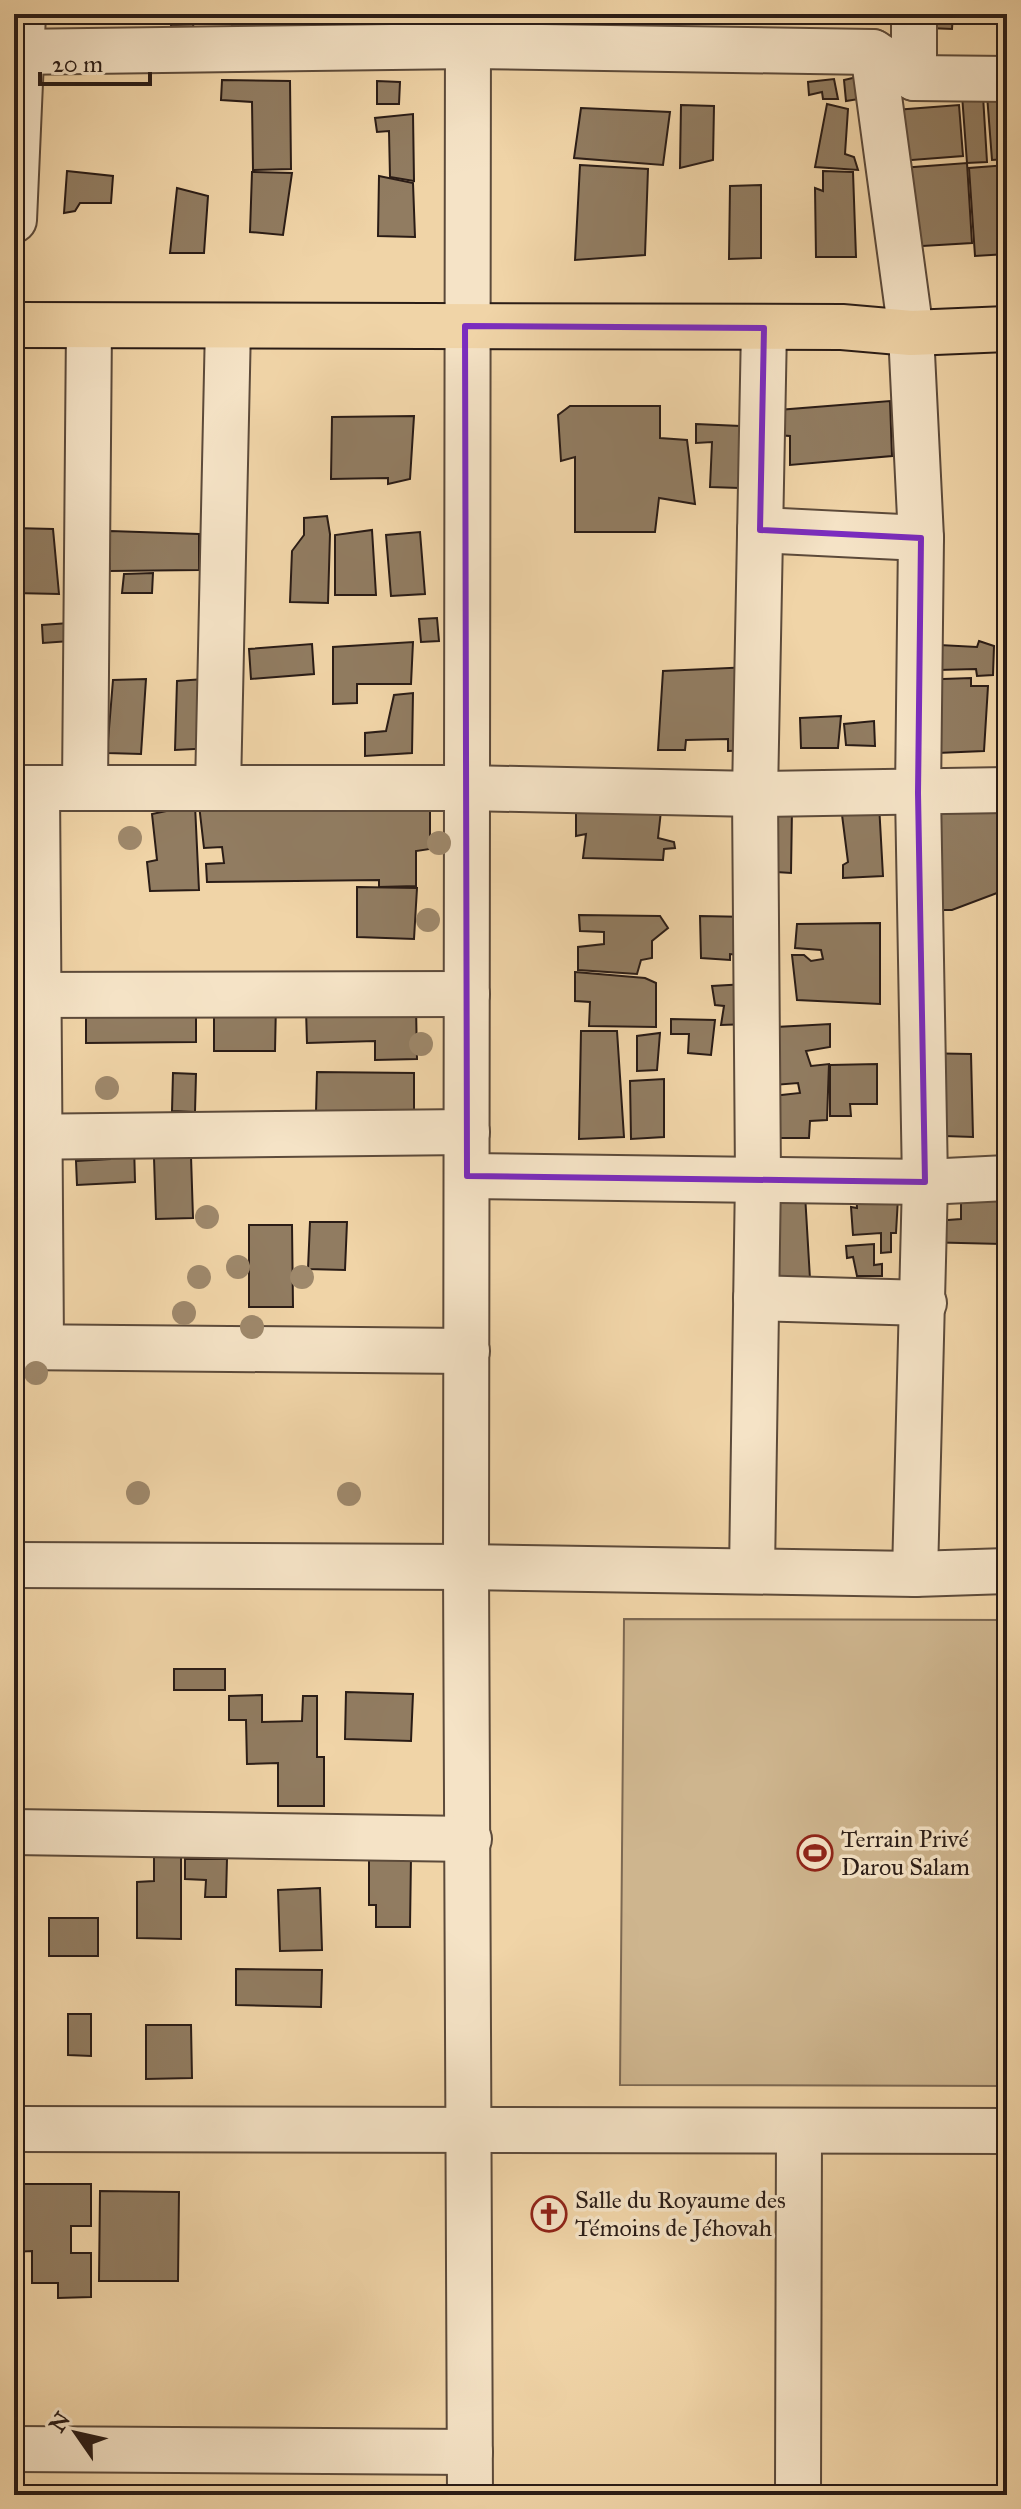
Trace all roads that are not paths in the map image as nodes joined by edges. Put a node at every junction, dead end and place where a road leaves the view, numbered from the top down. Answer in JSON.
{"nodes":[{"id":1,"x":914,"y":14,"type":"edge"},
{"id":2,"x":469,"y":30,"type":"edge"},
{"id":3,"x":20,"y":40,"type":"edge"},
{"id":4,"x":873,"y":52,"type":"junction"},
{"id":5,"x":914,"y":78,"type":"junction"},
{"id":6,"x":1007,"y":79,"type":"edge"},
{"id":7,"x":14,"y":220,"type":"edge"},
{"id":8,"x":14,"y":325,"type":"edge"},
{"id":9,"x":89,"y":326,"type":"junction"},
{"id":10,"x":228,"y":326,"type":"junction"},
{"id":11,"x":465,"y":326,"type":"junction"},
{"id":12,"x":764,"y":328,"type":"junction"},
{"id":13,"x":1007,"y":329,"type":"edge"},
{"id":14,"x":911,"y":333,"type":"junction"},
{"id":15,"x":760,"y":530,"type":"junction"},
{"id":16,"x":921,"y":538,"type":"junction"},
{"id":17,"x":25,"y":788,"type":"edge"},
{"id":18,"x":85,"y":788,"type":"junction"},
{"id":19,"x":218,"y":788,"type":"junction"},
{"id":20,"x":466,"y":788,"type":"junction"},
{"id":21,"x":1007,"y":790,"type":"edge"},
{"id":22,"x":918,"y":793,"type":"junction"},
{"id":23,"x":755,"y":794,"type":"junction"},
{"id":24,"x":467,"y":994,"type":"junction"},
{"id":25,"x":26,"y":995,"type":"edge"},
{"id":26,"x":467,"y":1132,"type":"junction"},
{"id":27,"x":27,"y":1137,"type":"edge"},
{"id":28,"x":467,"y":1176,"type":"junction"},
{"id":29,"x":758,"y":1178,"type":"junction"},
{"id":30,"x":1007,"y":1178,"type":"edge"},
{"id":31,"x":925,"y":1182,"type":"junction"},
{"id":32,"x":756,"y":1298,"type":"junction"},
{"id":33,"x":924,"y":1303,"type":"junction"},
{"id":34,"x":27,"y":1347,"type":"edge"},
{"id":35,"x":467,"y":1351,"type":"junction"},
{"id":36,"x":14,"y":1565,"type":"edge"},
{"id":37,"x":466,"y":1567,"type":"junction"},
{"id":38,"x":752,"y":1571,"type":"junction"},
{"id":39,"x":1007,"y":1571,"type":"edge"},
{"id":40,"x":915,"y":1574,"type":"junction"},
{"id":41,"x":14,"y":1832,"type":"edge"},
{"id":42,"x":469,"y":1839,"type":"junction"},
{"id":43,"x":14,"y":2129,"type":"edge"},
{"id":44,"x":469,"y":2130,"type":"junction"},
{"id":45,"x":799,"y":2131,"type":"junction"},
{"id":46,"x":1007,"y":2131,"type":"edge"},
{"id":47,"x":14,"y":2449,"type":"edge"},
{"id":48,"x":470,"y":2452,"type":"junction"},
{"id":49,"x":470,"y":2495,"type":"edge"},
{"id":50,"x":798,"y":2495,"type":"edge"}],
"edges":[{"from":1,"to":5,"type":"street"},
{"from":2,"to":3,"type":"street"},
{"from":2,"to":4,"type":"street"},
{"from":2,"to":11,"type":"street"},
{"from":3,"to":7,"type":"street"},
{"from":4,"to":5,"type":"street"},
{"from":4,"to":14,"type":"street"},
{"from":5,"to":6,"type":"street"},
{"from":8,"to":9,"type":"main road"},
{"from":9,"to":10,"type":"main road"},
{"from":9,"to":18,"type":"street"},
{"from":10,"to":11,"type":"main road"},
{"from":10,"to":19,"type":"street"},
{"from":11,"to":12,"type":"main road"},
{"from":11,"to":20,"type":"street"},
{"from":12,"to":14,"type":"main road"},
{"from":12,"to":15,"type":"street"},
{"from":13,"to":14,"type":"main road"},
{"from":14,"to":16,"type":"street"},
{"from":15,"to":16,"type":"street"},
{"from":15,"to":23,"type":"street"},
{"from":16,"to":22,"type":"street"},
{"from":17,"to":18,"type":"street"},
{"from":17,"to":25,"type":"street"},
{"from":18,"to":19,"type":"street"},
{"from":19,"to":20,"type":"street"},
{"from":20,"to":23,"type":"street"},
{"from":20,"to":24,"type":"street"},
{"from":21,"to":22,"type":"street"},
{"from":22,"to":23,"type":"street"},
{"from":22,"to":31,"type":"street"},
{"from":23,"to":29,"type":"street"},
{"from":24,"to":25,"type":"street"},
{"from":24,"to":26,"type":"street"},
{"from":25,"to":27,"type":"street"},
{"from":26,"to":27,"type":"street"},
{"from":26,"to":28,"type":"street"},
{"from":27,"to":34,"type":"street"},
{"from":28,"to":29,"type":"street"},
{"from":28,"to":35,"type":"street"},
{"from":29,"to":31,"type":"street"},
{"from":29,"to":32,"type":"street"},
{"from":30,"to":31,"type":"street"},
{"from":31,"to":33,"type":"street"},
{"from":32,"to":33,"type":"street"},
{"from":32,"to":38,"type":"street"},
{"from":33,"to":40,"type":"street"},
{"from":34,"to":35,"type":"street"},
{"from":35,"to":37,"type":"street"},
{"from":36,"to":37,"type":"street"},
{"from":37,"to":38,"type":"street"},
{"from":37,"to":42,"type":"street"},
{"from":38,"to":40,"type":"street"},
{"from":39,"to":40,"type":"street"},
{"from":41,"to":42,"type":"street"},
{"from":42,"to":44,"type":"street"},
{"from":43,"to":44,"type":"street"},
{"from":44,"to":45,"type":"street"},
{"from":44,"to":48,"type":"street"},
{"from":45,"to":46,"type":"street"},
{"from":45,"to":50,"type":"street"},
{"from":47,"to":48,"type":"street"},
{"from":48,"to":49,"type":"street"}]}
